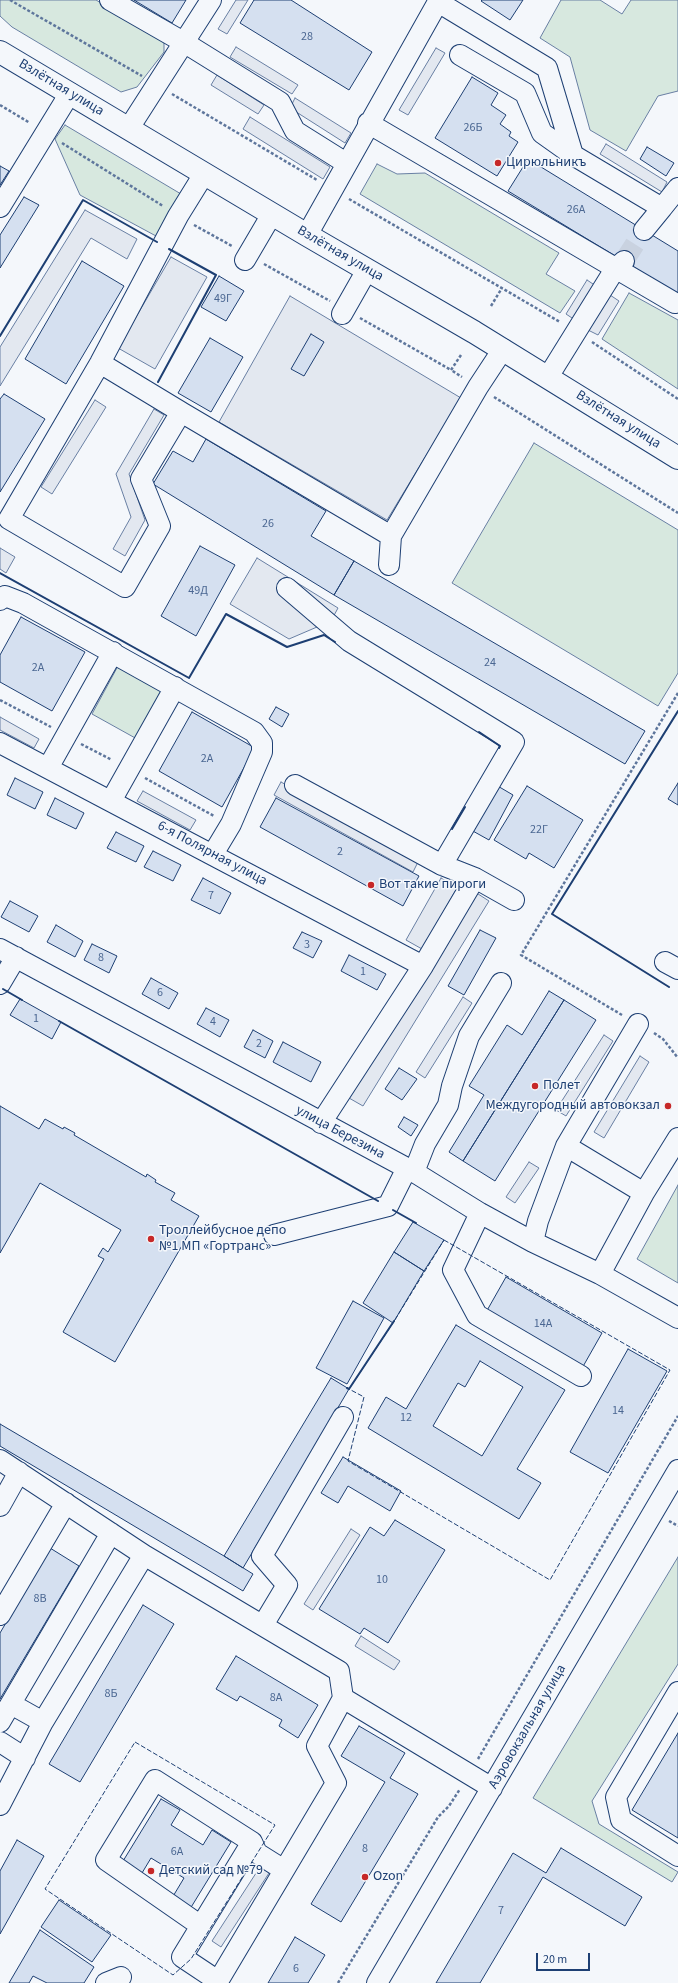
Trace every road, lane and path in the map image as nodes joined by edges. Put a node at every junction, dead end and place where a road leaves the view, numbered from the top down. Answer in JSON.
{"nodes":[{"id":1,"x":110,"y":0,"type":"edge"},
{"id":2,"x":211,"y":0,"type":"edge"},
{"id":3,"x":438,"y":1,"type":"edge"},
{"id":4,"x":185,"y":43,"type":"junction"},
{"id":5,"x":0,"y":52,"type":"edge"},
{"id":6,"x":460,"y":55,"type":"dead end"},
{"id":7,"x":70,"y":93,"type":"junction"},
{"id":8,"x":0,"y":105,"type":"edge"},
{"id":9,"x":368,"y":123,"type":"junction"},
{"id":10,"x":129,"y":128,"type":"junction"},
{"id":11,"x":46,"y":133,"type":"junction"},
{"id":12,"x":573,"y":154,"type":"junction"},
{"id":13,"x":346,"y":163,"type":"junction"},
{"id":14,"x":204,"y":174,"type":"junction"},
{"id":15,"x":678,"y":188,"type":"edge"},
{"id":16,"x":1,"y":202,"type":"edge"},
{"id":17,"x":662,"y":208,"type":"junction"},
{"id":18,"x":272,"y":214,"type":"junction"},
{"id":19,"x":178,"y":216,"type":"junction"},
{"id":20,"x":644,"y":230,"type":"tunnel mouth"},
{"id":21,"x":307,"y":235,"type":"junction"},
{"id":22,"x":246,"y":257,"type":"junction"},
{"id":23,"x":620,"y":265,"type":"junction"},
{"id":24,"x":368,"y":270,"type":"junction"},
{"id":25,"x":502,"y":288,"type":"dead end"},
{"id":26,"x":675,"y":303,"type":"dead end"},
{"id":27,"x":491,"y":306,"type":"dead end"},
{"id":28,"x":343,"y":312,"type":"junction"},
{"id":29,"x":503,"y":349,"type":"junction"},
{"id":30,"x":461,"y":355,"type":"dead end"},
{"id":31,"x":100,"y":363,"type":"junction"},
{"id":32,"x":451,"y":370,"type":"junction"},
{"id":33,"x":548,"y":377,"type":"junction"},
{"id":34,"x":478,"y":387,"type":"junction"},
{"id":35,"x":181,"y":412,"type":"junction"},
{"id":36,"x":678,"y":458,"type":"edge"},
{"id":37,"x":678,"y":513,"type":"edge"},
{"id":38,"x":390,"y":536,"type":"junction"},
{"id":39,"x":389,"y":565,"type":"dead end"},
{"id":40,"x":287,"y":588,"type":"dead end"},
{"id":41,"x":0,"y":600,"type":"edge"},
{"id":42,"x":113,"y":652,"type":"junction"},
{"id":43,"x":175,"y":688,"type":"junction"},
{"id":44,"x":678,"y":693,"type":"edge"},
{"id":45,"x":0,"y":743,"type":"edge"},
{"id":46,"x":48,"y":768,"type":"junction"},
{"id":47,"x":295,"y":785,"type":"dead end"},
{"id":48,"x":111,"y":801,"type":"junction"},
{"id":49,"x":213,"y":854,"type":"junction"},
{"id":50,"x":442,"y":865,"type":"junction"},
{"id":51,"x":475,"y":878,"type":"junction"},
{"id":52,"x":514,"y":900,"type":"dead end"},
{"id":53,"x":8,"y":953,"type":"edge"},
{"id":54,"x":423,"y":966,"type":"junction"},
{"id":55,"x":502,"y":983,"type":"dead end"},
{"id":56,"x":0,"y":984,"type":"edge"},
{"id":57,"x":638,"y":1024,"type":"junction"},
{"id":58,"x":678,"y":1058,"type":"edge"},
{"id":59,"x":321,"y":1123,"type":"junction"},
{"id":60,"x":566,"y":1146,"type":"junction"},
{"id":61,"x":675,"y":1149,"type":"edge"},
{"id":62,"x":410,"y":1170,"type":"junction"},
{"id":63,"x":644,"y":1193,"type":"junction"},
{"id":64,"x":480,"y":1213,"type":"junction"},
{"id":65,"x":274,"y":1235,"type":"dead end"},
{"id":66,"x":533,"y":1242,"type":"junction"},
{"id":67,"x":600,"y":1274,"type":"junction"},
{"id":68,"x":678,"y":1318,"type":"edge"},
{"id":69,"x":581,"y":1376,"type":"dead end"},
{"id":70,"x":678,"y":1416,"type":"edge"},
{"id":71,"x":343,"y":1417,"type":"dead end"},
{"id":72,"x":0,"y":1460,"type":"edge"},
{"id":73,"x":678,"y":1470,"type":"edge"},
{"id":74,"x":20,"y":1472,"type":"junction"},
{"id":75,"x":66,"y":1503,"type":"junction"},
{"id":76,"x":0,"y":1506,"type":"edge"},
{"id":77,"x":111,"y":1533,"type":"junction"},
{"id":78,"x":144,"y":1555,"type":"junction"},
{"id":79,"x":0,"y":1615,"type":"edge"},
{"id":80,"x":263,"y":1625,"type":"junction"},
{"id":81,"x":678,"y":1692,"type":"edge"},
{"id":82,"x":343,"y":1698,"type":"junction"},
{"id":83,"x":11,"y":1704,"type":"junction"},
{"id":84,"x":0,"y":1722,"type":"edge"},
{"id":85,"x":43,"y":1722,"type":"junction"},
{"id":86,"x":0,"y":1742,"type":"edge"},
{"id":87,"x":25,"y":1758,"type":"junction"},
{"id":88,"x":470,"y":1774,"type":"junction"},
{"id":89,"x":492,"y":1788,"type":"junction"},
{"id":90,"x":0,"y":1805,"type":"edge"},
{"id":91,"x":252,"y":1842,"type":"junction"},
{"id":92,"x":678,"y":1856,"type":"edge"},
{"id":93,"x":284,"y":1870,"type":"junction"},
{"id":94,"x":201,"y":1926,"type":"junction"},
{"id":95,"x":218,"y":1982,"type":"edge"},
{"id":96,"x":338,"y":1983,"type":"edge"},
{"id":97,"x":377,"y":1983,"type":"edge"}],
"edges":[{"from":1,"to":4,"type":"street"},
{"from":2,"to":4,"type":"street"},
{"from":3,"to":9,"type":"street"},
{"from":3,"to":12,"type":"street"},
{"from":4,"to":10,"type":"street"},
{"from":4,"to":13,"type":"street"},
{"from":5,"to":7,"type":"main road","name":"Взлётная улица"},
{"from":6,"to":12,"type":"street"},
{"from":7,"to":10,"type":"main road","name":"Взлётная улица"},
{"from":7,"to":11,"type":"street"},
{"from":8,"to":11,"type":"path"},
{"from":9,"to":13,"type":"street"},
{"from":9,"to":23,"type":"street"},
{"from":10,"to":14,"type":"main road","name":"Взлётная улица"},
{"from":11,"to":16,"type":"street"},
{"from":11,"to":19,"type":"path"},
{"from":12,"to":17,"type":"street"},
{"from":13,"to":21,"type":"street"},
{"from":14,"to":18,"type":"main road","name":"Взлётная улица"},
{"from":14,"to":19,"type":"street"},
{"from":15,"to":17,"type":"street"},
{"from":17,"to":20,"type":"street"},
{"from":18,"to":21,"type":"main road","name":"Взлётная улица"},
{"from":18,"to":22,"type":"street"},
{"from":19,"to":22,"type":"path"},
{"from":19,"to":31,"type":"street"},
{"from":21,"to":24,"type":"main road","name":"Взлётная улица"},
{"from":22,"to":28,"type":"path"},
{"from":23,"to":26,"type":"street"},
{"from":23,"to":33,"type":"street"},
{"from":24,"to":28,"type":"street"},
{"from":24,"to":29,"type":"main road","name":"Взлётная улица"},
{"from":25,"to":27,"type":"path"},
{"from":28,"to":32,"type":"path"},
{"from":29,"to":33,"type":"main road","name":"Взлётная улица"},
{"from":29,"to":34,"type":"street"},
{"from":30,"to":32,"type":"path"},
{"from":31,"to":35,"type":"street"},
{"from":31,"to":35,"type":"street"},
{"from":32,"to":34,"type":"path"},
{"from":33,"to":36,"type":"main road","name":"Взлётная улица"},
{"from":34,"to":37,"type":"path"},
{"from":34,"to":38,"type":"street"},
{"from":35,"to":38,"type":"street"},
{"from":38,"to":39,"type":"street"},
{"from":40,"to":50,"type":"street"},
{"from":41,"to":42,"type":"street"},
{"from":42,"to":43,"type":"street"},
{"from":42,"to":46,"type":"street"},
{"from":43,"to":48,"type":"street"},
{"from":43,"to":49,"type":"street"},
{"from":44,"to":57,"type":"path"},
{"from":45,"to":46,"type":"street","name":"6-я Полярная улица"},
{"from":46,"to":48,"type":"street","name":"6-я Полярная улица"},
{"from":47,"to":50,"type":"street"},
{"from":48,"to":49,"type":"street","name":"6-я Полярная улица"},
{"from":49,"to":54,"type":"street","name":"6-я Полярная улица"},
{"from":50,"to":51,"type":"street"},
{"from":51,"to":52,"type":"street"},
{"from":51,"to":54,"type":"street"},
{"from":53,"to":56,"type":"street"},
{"from":53,"to":59,"type":"street","name":"улица Березина"},
{"from":54,"to":59,"type":"street"},
{"from":55,"to":62,"type":"street"},
{"from":57,"to":58,"type":"path"},
{"from":57,"to":60,"type":"street"},
{"from":59,"to":62,"type":"street","name":"улица Березина"},
{"from":60,"to":63,"type":"street"},
{"from":60,"to":66,"type":"street"},
{"from":61,"to":63,"type":"street"},
{"from":62,"to":64,"type":"street","name":"улица Березина"},
{"from":62,"to":65,"type":"street"},
{"from":63,"to":67,"type":"street"},
{"from":64,"to":66,"type":"street","name":"улица Березина"},
{"from":64,"to":69,"type":"street"},
{"from":66,"to":67,"type":"street","name":"улица Березина"},
{"from":67,"to":68,"type":"street","name":"улица Березина"},
{"from":70,"to":88,"type":"path"},
{"from":71,"to":80,"type":"street"},
{"from":72,"to":74,"type":"street"},
{"from":73,"to":89,"type":"street","name":"Аэровокзальная улица"},
{"from":74,"to":75,"type":"street"},
{"from":74,"to":76,"type":"street"},
{"from":75,"to":77,"type":"street"},
{"from":75,"to":79,"type":"street"},
{"from":77,"to":78,"type":"street"},
{"from":77,"to":83,"type":"street"},
{"from":78,"to":80,"type":"street"},
{"from":78,"to":85,"type":"street"},
{"from":80,"to":82,"type":"street"},
{"from":81,"to":92,"type":"street"},
{"from":82,"to":88,"type":"street"},
{"from":82,"to":93,"type":"street"},
{"from":83,"to":84,"type":"street"},
{"from":83,"to":85,"type":"street"},
{"from":85,"to":87,"type":"street"},
{"from":86,"to":87,"type":"street"},
{"from":87,"to":90,"type":"street"},
{"from":88,"to":89,"type":"street"},
{"from":88,"to":96,"type":"path"},
{"from":89,"to":97,"type":"street","name":"Аэровокзальная улица"},
{"from":91,"to":93,"type":"street"},
{"from":91,"to":94,"type":"street"},
{"from":91,"to":94,"type":"street"},
{"from":93,"to":95,"type":"street"},
{"from":94,"to":95,"type":"street"}]}
